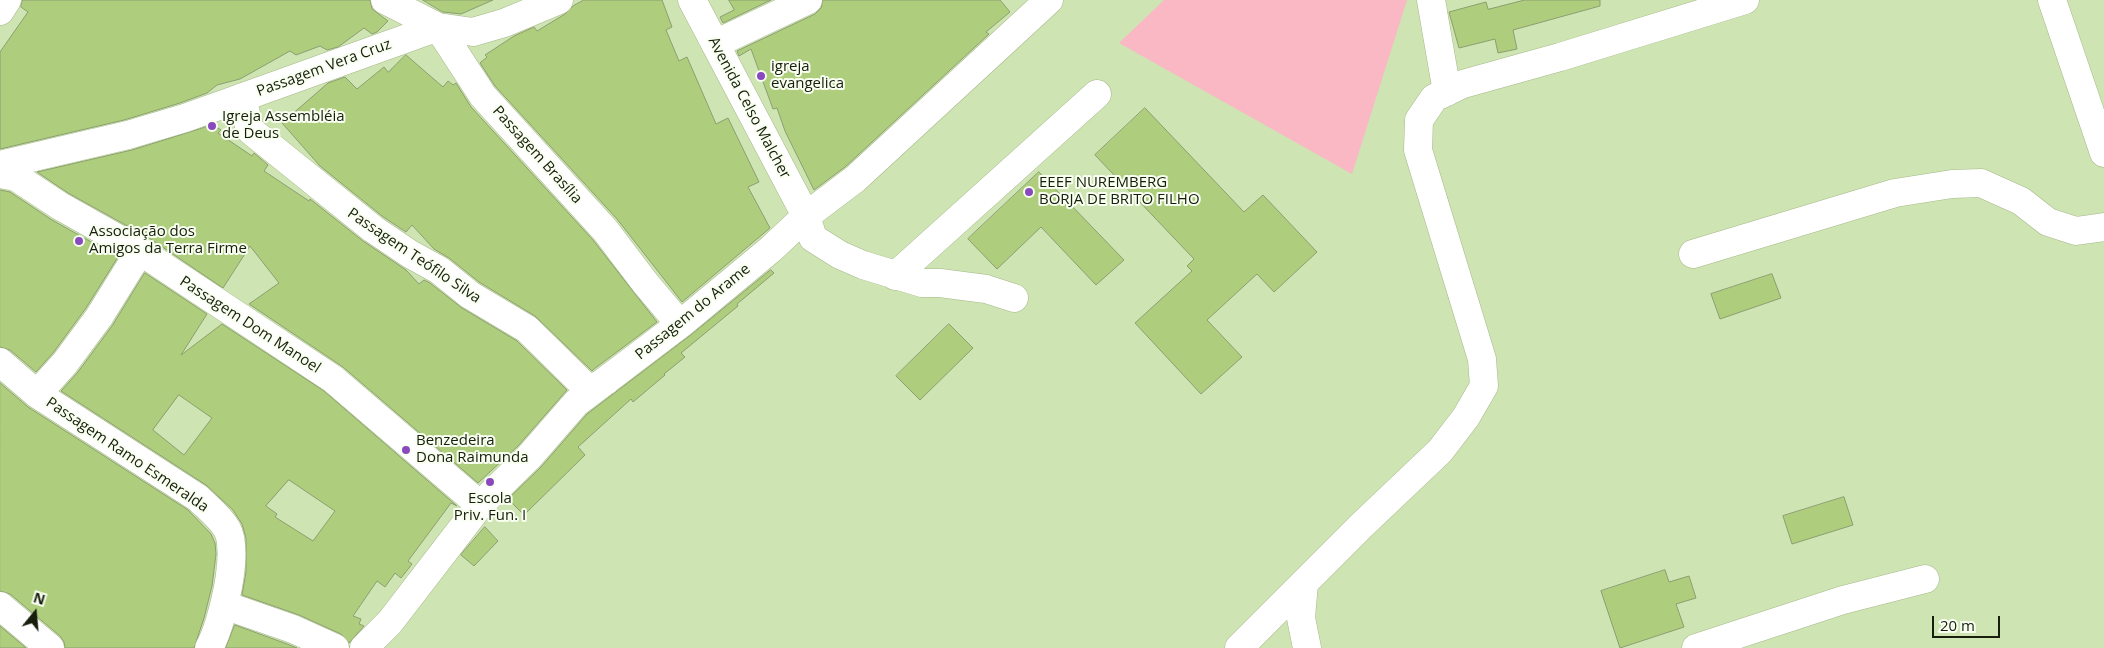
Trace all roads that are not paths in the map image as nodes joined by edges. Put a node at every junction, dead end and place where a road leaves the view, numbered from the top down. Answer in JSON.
{"nodes":[{"id":1,"x":7,"y":0,"type":"edge"},
{"id":2,"x":385,"y":0,"type":"edge"},
{"id":3,"x":559,"y":0,"type":"edge"},
{"id":4,"x":692,"y":0,"type":"edge"},
{"id":5,"x":808,"y":0,"type":"edge"},
{"id":6,"x":1049,"y":0,"type":"edge"},
{"id":7,"x":1431,"y":0,"type":"edge"},
{"id":8,"x":1745,"y":0,"type":"edge"},
{"id":9,"x":2052,"y":0,"type":"edge"},
{"id":10,"x":0,"y":11,"type":"edge"},
{"id":11,"x":438,"y":27,"type":"junction"},
{"id":12,"x":715,"y":44,"type":"junction"},
{"id":13,"x":1447,"y":92,"type":"junction"},
{"id":14,"x":1097,"y":94,"type":"dead end"},
{"id":15,"x":242,"y":97,"type":"junction"},
{"id":16,"x":2104,"y":153,"type":"edge"},
{"id":17,"x":0,"y":166,"type":"edge"},
{"id":18,"x":0,"y":174,"type":"edge"},
{"id":19,"x":806,"y":216,"type":"junction"},
{"id":20,"x":2104,"y":227,"type":"edge"},
{"id":21,"x":140,"y":250,"type":"junction"},
{"id":22,"x":1693,"y":254,"type":"dead end"},
{"id":23,"x":895,"y":276,"type":"junction"},
{"id":24,"x":1014,"y":298,"type":"dead end"},
{"id":25,"x":683,"y":322,"type":"junction"},
{"id":26,"x":0,"y":362,"type":"edge"},
{"id":27,"x":606,"y":382,"type":"junction"},
{"id":28,"x":37,"y":394,"type":"junction"},
{"id":29,"x":480,"y":505,"type":"junction"},
{"id":30,"x":1924,"y":579,"type":"dead end"},
{"id":31,"x":1304,"y":583,"type":"junction"},
{"id":32,"x":224,"y":605,"type":"junction"},
{"id":33,"x":0,"y":606,"type":"edge"},
{"id":34,"x":1712,"y":645,"type":"edge"},
{"id":35,"x":50,"y":648,"type":"edge"},
{"id":36,"x":209,"y":648,"type":"edge"},
{"id":37,"x":335,"y":648,"type":"edge"},
{"id":38,"x":364,"y":648,"type":"edge"},
{"id":39,"x":1239,"y":648,"type":"edge"},
{"id":40,"x":1307,"y":648,"type":"edge"}],
"edges":[{"from":1,"to":10,"type":"street"},
{"from":2,"to":11,"type":"street","name":"Passagem Brasília"},
{"from":3,"to":11,"type":"street","name":"Passagem Vera Cruz"},
{"from":4,"to":12,"type":"street","name":"Avenida Celso Malcher"},
{"from":5,"to":12,"type":"street"},
{"from":6,"to":19,"type":"street","name":"Passagem do Arame"},
{"from":7,"to":13,"type":"street"},
{"from":8,"to":13,"type":"street"},
{"from":9,"to":16,"type":"street"},
{"from":11,"to":15,"type":"street","name":"Passagem Vera Cruz"},
{"from":11,"to":25,"type":"street","name":"Passagem Brasília"},
{"from":12,"to":19,"type":"street","name":"Avenida Celso Malcher"},
{"from":13,"to":31,"type":"street"},
{"from":14,"to":23,"type":"street"},
{"from":15,"to":17,"type":"street","name":"Passagem Vera Cruz"},
{"from":15,"to":27,"type":"street","name":"Passagem Teófilo Silva"},
{"from":18,"to":21,"type":"street","name":"Passagem Dom Manoel"},
{"from":19,"to":23,"type":"street","name":"Avenida Celso Malcher"},
{"from":19,"to":25,"type":"street","name":"Passagem do Arame"},
{"from":20,"to":22,"type":"street"},
{"from":21,"to":28,"type":"street"},
{"from":21,"to":29,"type":"street","name":"Passagem Dom Manoel"},
{"from":23,"to":24,"type":"street","name":"Avenida Celso Malcher"},
{"from":25,"to":27,"type":"street","name":"Passagem do Arame"},
{"from":26,"to":28,"type":"street","name":"Passagem Ramo Esmeralda"},
{"from":27,"to":29,"type":"street","name":"Passagem do Arame"},
{"from":28,"to":32,"type":"street","name":"Passagem Ramo Esmeralda"},
{"from":29,"to":38,"type":"street","name":"Passagem do Arame"},
{"from":30,"to":34,"type":"street"},
{"from":31,"to":39,"type":"street"},
{"from":31,"to":40,"type":"street"},
{"from":32,"to":36,"type":"street","name":"Passagem Ramo Esmeralda"},
{"from":32,"to":37,"type":"street"},
{"from":33,"to":35,"type":"street"}]}
